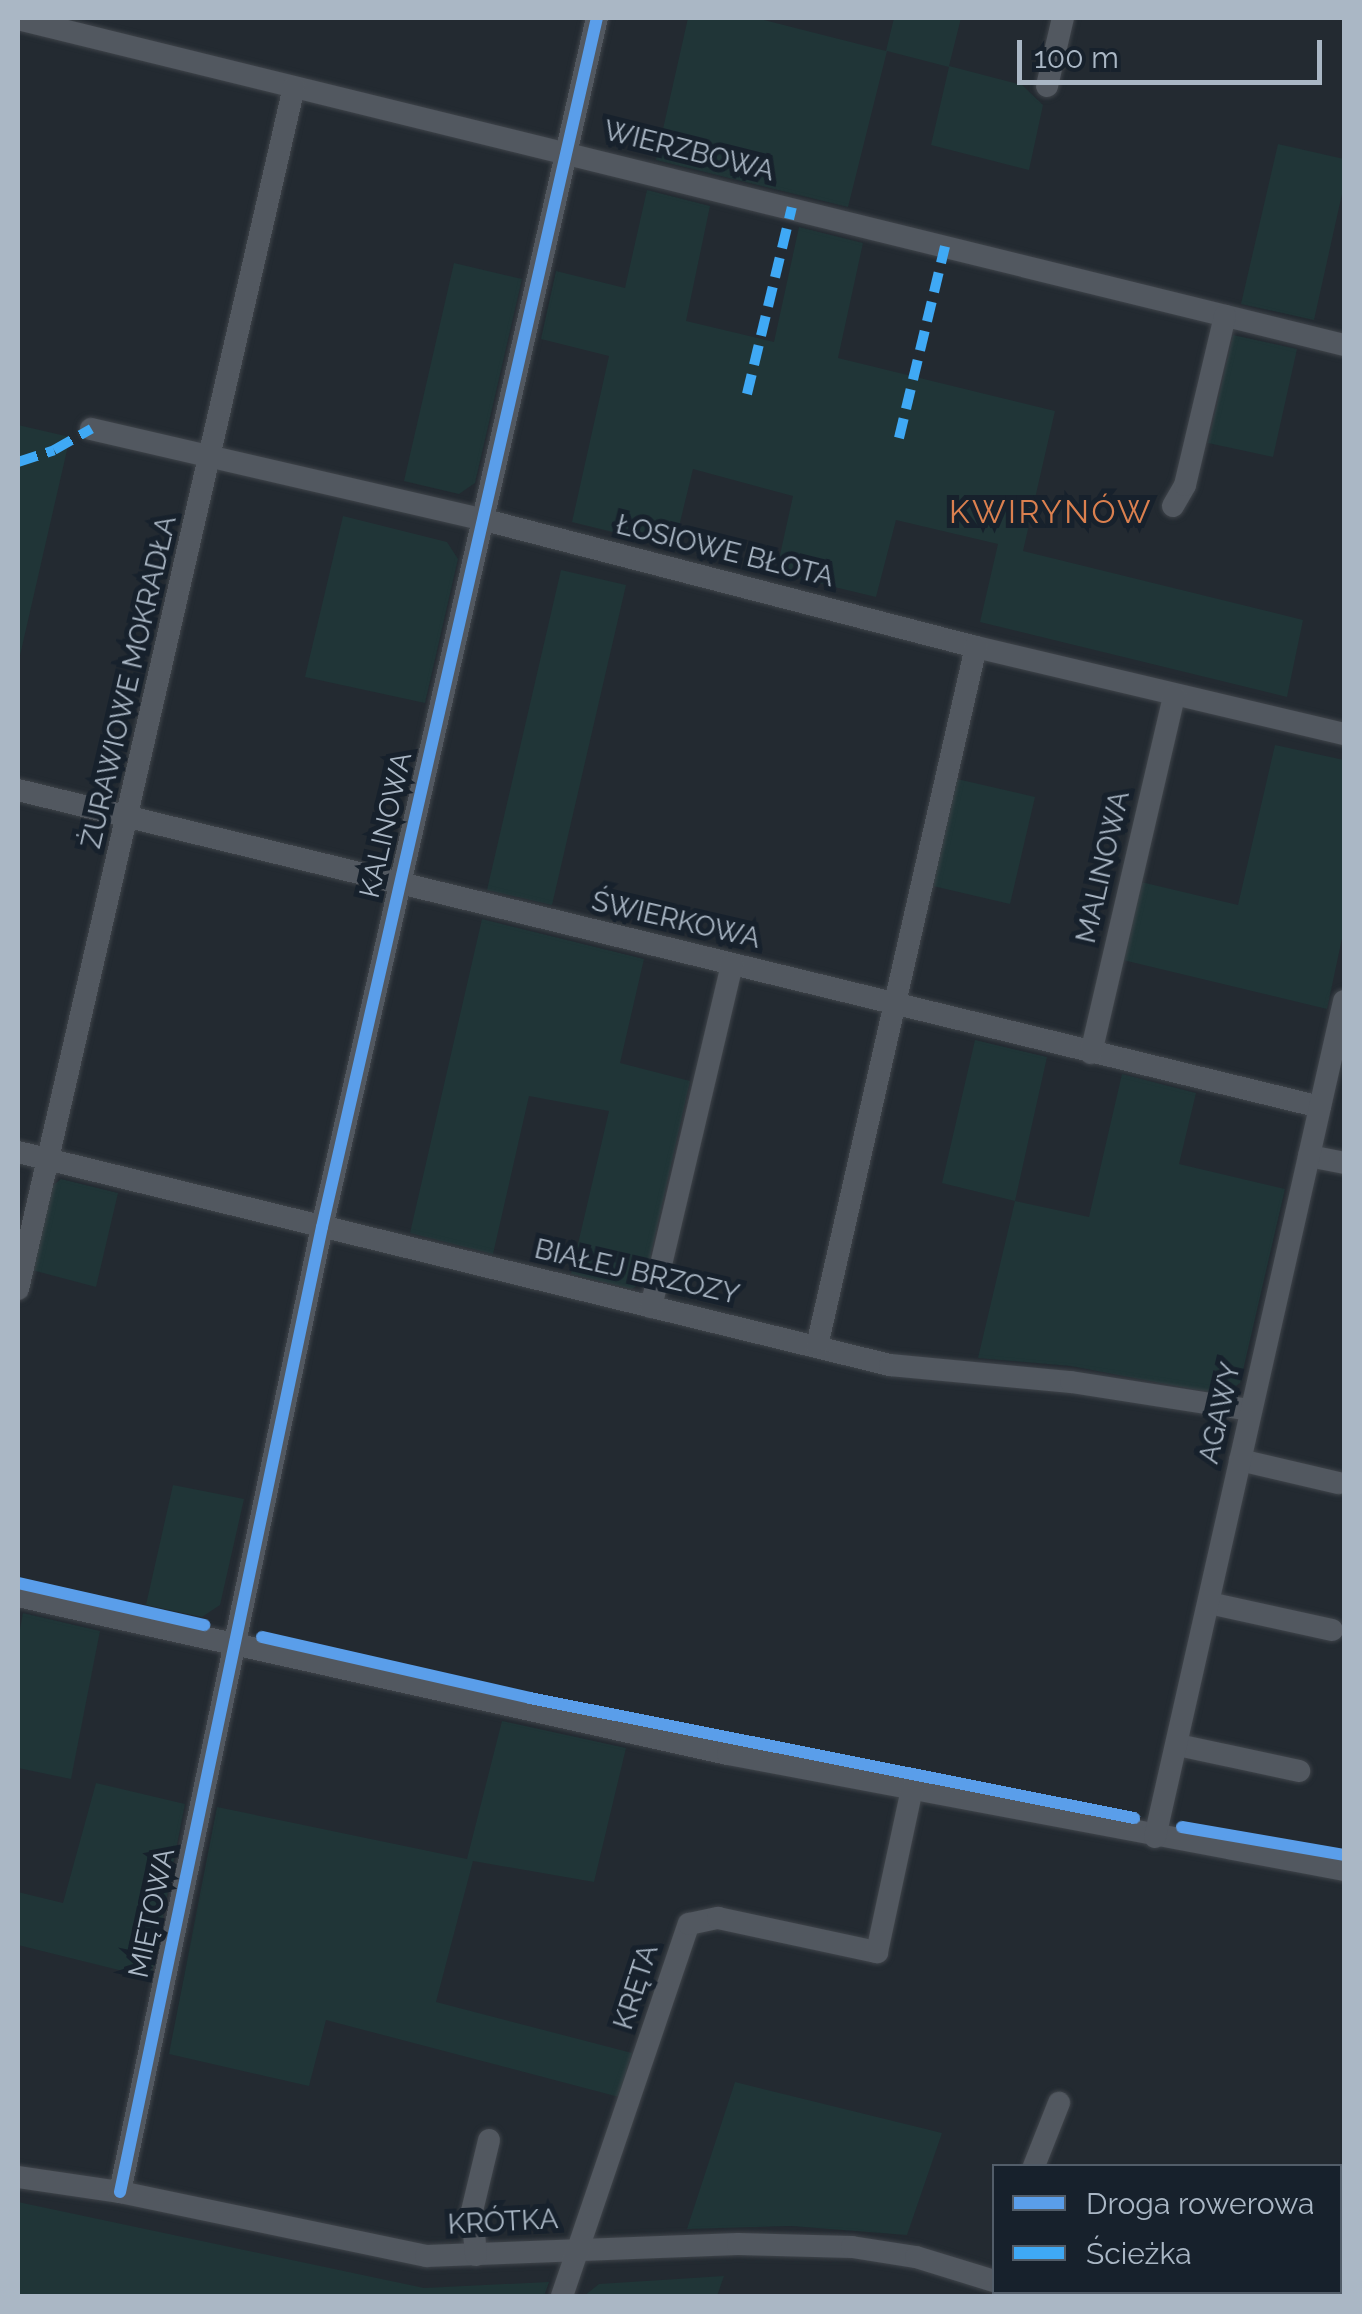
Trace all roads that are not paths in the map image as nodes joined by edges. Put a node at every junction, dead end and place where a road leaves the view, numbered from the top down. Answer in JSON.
{"nodes":[{"id":1,"x":597,"y":18,"type":"edge"},
{"id":2,"x":1063,"y":18,"type":"edge"},
{"id":3,"x":18,"y":19,"type":"edge"},
{"id":4,"x":1047,"y":86,"type":"dead end"},
{"id":5,"x":294,"y":87,"type":"junction"},
{"id":6,"x":568,"y":151,"type":"junction"},
{"id":7,"x":1225,"y":316,"type":"junction"},
{"id":8,"x":1344,"y":346,"type":"edge"},
{"id":9,"x":90,"y":429,"type":"dead end"},
{"id":10,"x":210,"y":458,"type":"junction"},
{"id":11,"x":1173,"y":506,"type":"dead end"},
{"id":12,"x":481,"y":519,"type":"junction"},
{"id":13,"x":976,"y":647,"type":"junction"},
{"id":14,"x":1174,"y":695,"type":"junction"},
{"id":15,"x":1344,"y":734,"type":"edge"},
{"id":16,"x":18,"y":790,"type":"edge"},
{"id":17,"x":129,"y":818,"type":"junction"},
{"id":18,"x":398,"y":886,"type":"junction"},
{"id":19,"x":732,"y":964,"type":"junction"},
{"id":20,"x":1344,"y":1001,"type":"edge"},
{"id":21,"x":897,"y":1003,"type":"junction"},
{"id":22,"x":1091,"y":1052,"type":"junction"},
{"id":23,"x":1320,"y":1107,"type":"junction"},
{"id":24,"x":18,"y":1152,"type":"edge"},
{"id":25,"x":1309,"y":1156,"type":"junction"},
{"id":26,"x":48,"y":1159,"type":"junction"},
{"id":27,"x":1344,"y":1163,"type":"edge"},
{"id":28,"x":322,"y":1227,"type":"junction"},
{"id":29,"x":18,"y":1290,"type":"edge"},
{"id":30,"x":651,"y":1307,"type":"junction"},
{"id":31,"x":817,"y":1346,"type":"junction"},
{"id":32,"x":1250,"y":1410,"type":"junction"},
{"id":33,"x":1240,"y":1460,"type":"junction"},
{"id":34,"x":1338,"y":1483,"type":"dead end"},
{"id":35,"x":18,"y":1596,"type":"edge"},
{"id":36,"x":1209,"y":1603,"type":"junction"},
{"id":37,"x":1332,"y":1630,"type":"dead end"},
{"id":38,"x":232,"y":1644,"type":"junction"},
{"id":39,"x":1178,"y":1745,"type":"junction"},
{"id":40,"x":1299,"y":1772,"type":"dead end"},
{"id":41,"x":912,"y":1790,"type":"junction"},
{"id":42,"x":1155,"y":1837,"type":"junction"},
{"id":43,"x":1344,"y":1870,"type":"edge"},
{"id":44,"x":1059,"y":2102,"type":"dead end"},
{"id":45,"x":489,"y":2140,"type":"dead end"},
{"id":46,"x":1035,"y":2164,"type":"edge"},
{"id":47,"x":18,"y":2176,"type":"edge"},
{"id":48,"x":120,"y":2192,"type":"junction"},
{"id":49,"x":580,"y":2248,"type":"junction"},
{"id":50,"x":476,"y":2254,"type":"junction"},
{"id":51,"x":992,"y":2276,"type":"edge"},
{"id":52,"x":1024,"y":2294,"type":"edge"},
{"id":53,"x":562,"y":2296,"type":"edge"},
{"id":54,"x":1035,"y":2296,"type":"edge"}],
"edges":[{"from":1,"to":6,"type":"street","name":"KALINOWA"},
{"from":2,"to":4,"type":"street"},
{"from":3,"to":5,"type":"street","name":"WIERZBOWA"},
{"from":5,"to":6,"type":"street","name":"WIERZBOWA"},
{"from":5,"to":10,"type":"street","name":"ŻURAWIOWE MOKRADŁA"},
{"from":6,"to":7,"type":"street","name":"WIERZBOWA"},
{"from":6,"to":12,"type":"street","name":"KALINOWA"},
{"from":7,"to":8,"type":"street","name":"WIERZBOWA"},
{"from":7,"to":11,"type":"street"},
{"from":9,"to":10,"type":"street","name":"ŁOSIOWE BŁOTA"},
{"from":10,"to":12,"type":"street","name":"ŁOSIOWE BŁOTA"},
{"from":10,"to":17,"type":"street","name":"ŻURAWIOWE MOKRADŁA"},
{"from":12,"to":13,"type":"street","name":"ŁOSIOWE BŁOTA"},
{"from":12,"to":18,"type":"street","name":"KALINOWA"},
{"from":13,"to":14,"type":"street","name":"ŁOSIOWE BŁOTA"},
{"from":13,"to":21,"type":"street"},
{"from":14,"to":15,"type":"street","name":"ŁOSIOWE BŁOTA"},
{"from":14,"to":22,"type":"street","name":"MALINOWA"},
{"from":16,"to":17,"type":"street","name":"ŚWIERKOWA"},
{"from":17,"to":18,"type":"street","name":"ŚWIERKOWA"},
{"from":17,"to":26,"type":"street","name":"ŻURAWIOWE MOKRADŁA"},
{"from":18,"to":19,"type":"street","name":"ŚWIERKOWA"},
{"from":18,"to":28,"type":"street","name":"KALINOWA"},
{"from":19,"to":21,"type":"street","name":"ŚWIERKOWA"},
{"from":19,"to":30,"type":"street"},
{"from":20,"to":23,"type":"street","name":"AGAWY"},
{"from":21,"to":22,"type":"street","name":"ŚWIERKOWA"},
{"from":21,"to":31,"type":"street"},
{"from":22,"to":23,"type":"street","name":"ŚWIERKOWA"},
{"from":23,"to":25,"type":"street","name":"AGAWY"},
{"from":24,"to":26,"type":"street","name":"BIAŁEJ BRZOZY"},
{"from":25,"to":27,"type":"street"},
{"from":25,"to":32,"type":"street","name":"AGAWY"},
{"from":26,"to":28,"type":"street","name":"BIAŁEJ BRZOZY"},
{"from":26,"to":29,"type":"street","name":"ŻURAWIOWE MOKRADŁA"},
{"from":28,"to":30,"type":"street","name":"BIAŁEJ BRZOZY"},
{"from":28,"to":38,"type":"street","name":"KALINOWA"},
{"from":30,"to":31,"type":"street","name":"BIAŁEJ BRZOZY"},
{"from":31,"to":32,"type":"street","name":"BIAŁEJ BRZOZY"},
{"from":32,"to":33,"type":"street","name":"AGAWY"},
{"from":33,"to":34,"type":"street"},
{"from":33,"to":36,"type":"street","name":"AGAWY"},
{"from":35,"to":38,"type":"street"},
{"from":36,"to":37,"type":"street"},
{"from":36,"to":39,"type":"street","name":"AGAWY"},
{"from":38,"to":41,"type":"street"},
{"from":38,"to":48,"type":"street","name":"MIĘTOWA"},
{"from":39,"to":40,"type":"street"},
{"from":39,"to":42,"type":"street","name":"AGAWY"},
{"from":41,"to":42,"type":"street"},
{"from":41,"to":49,"type":"street","name":"KRĘTA"},
{"from":42,"to":43,"type":"street"},
{"from":44,"to":46,"type":"street"},
{"from":45,"to":50,"type":"street"},
{"from":47,"to":48,"type":"street","name":"KRÓTKA"},
{"from":48,"to":50,"type":"street","name":"KRÓTKA"},
{"from":49,"to":50,"type":"street","name":"KRÓTKA"},
{"from":49,"to":51,"type":"street","name":"KRÓTKA"},
{"from":49,"to":53,"type":"street","name":"KRĘTA"},
{"from":52,"to":54,"type":"street"}]}
